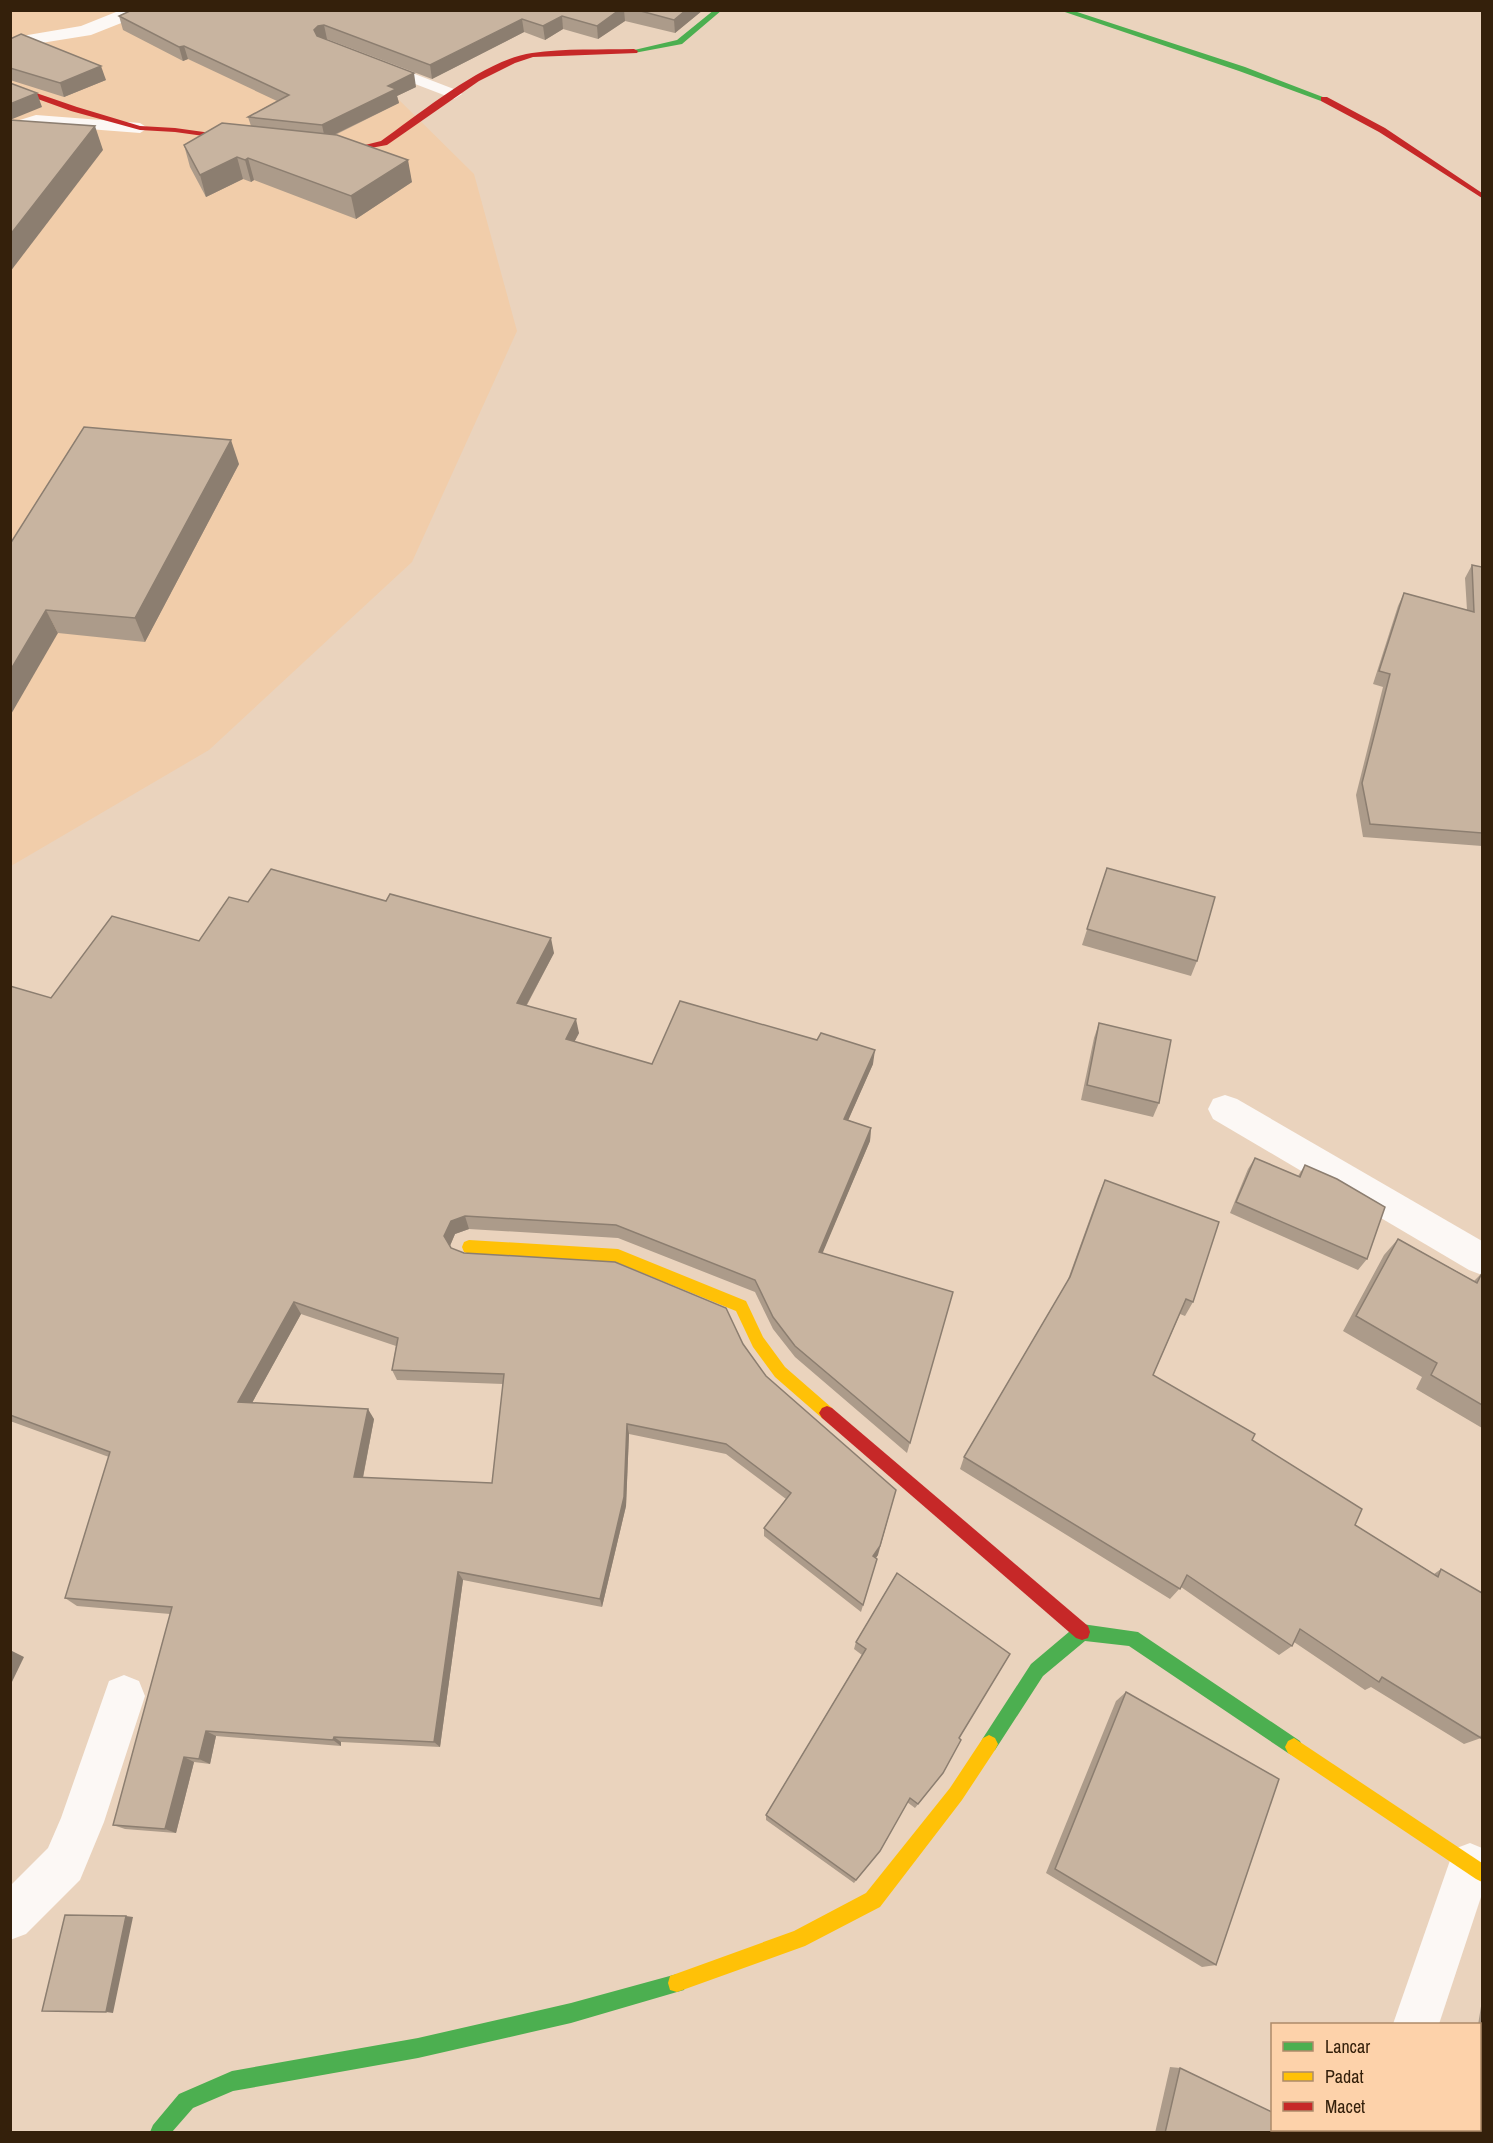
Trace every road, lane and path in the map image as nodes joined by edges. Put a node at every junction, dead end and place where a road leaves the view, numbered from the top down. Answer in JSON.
{"nodes":[{"id":1,"x":138,"y":10,"type":"edge"},
{"id":2,"x":719,"y":10,"type":"edge"},
{"id":3,"x":1062,"y":10,"type":"edge"},
{"id":4,"x":10,"y":43,"type":"edge"},
{"id":5,"x":369,"y":61,"type":"edge"},
{"id":6,"x":10,"y":86,"type":"edge"},
{"id":7,"x":454,"y":94,"type":"junction"},
{"id":8,"x":10,"y":128,"type":"edge"},
{"id":9,"x":140,"y":128,"type":"junction"},
{"id":10,"x":264,"y":142,"type":"edge"},
{"id":11,"x":310,"y":146,"type":"edge"},
{"id":12,"x":1482,"y":196,"type":"edge"},
{"id":13,"x":1226,"y":1109,"type":"dead end"},
{"id":14,"x":470,"y":1247,"type":"dead end"},
{"id":15,"x":1482,"y":1258,"type":"edge"},
{"id":16,"x":1082,"y":1632,"type":"junction"},
{"id":17,"x":124,"y":1696,"type":"dead end"},
{"id":18,"x":1476,"y":1869,"type":"edge"},
{"id":19,"x":10,"y":1918,"type":"edge"},
{"id":20,"x":1417,"y":2023,"type":"edge"},
{"id":21,"x":160,"y":2133,"type":"edge"}],
"edges":[{"from":1,"to":4,"type":"street"},
{"from":2,"to":7,"type":"street"},
{"from":3,"to":12,"type":"street"},
{"from":5,"to":7,"type":"lane"},
{"from":6,"to":9,"type":"street"},
{"from":7,"to":11,"type":"street"},
{"from":8,"to":9,"type":"lane"},
{"from":9,"to":10,"type":"street"},
{"from":13,"to":15,"type":"street"},
{"from":14,"to":16,"type":"street"},
{"from":16,"to":18,"type":"street"},
{"from":16,"to":21,"type":"street"},
{"from":17,"to":19,"type":"street"},
{"from":18,"to":20,"type":"street"}]}
